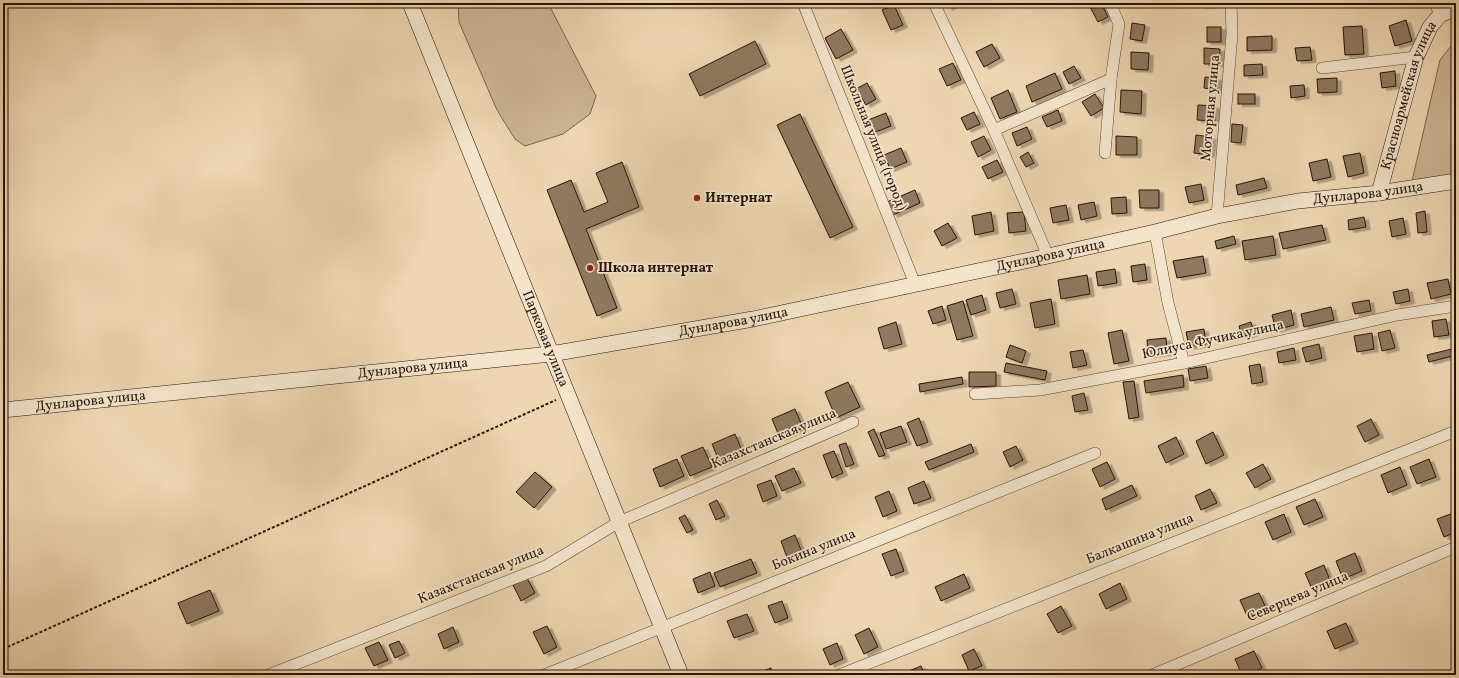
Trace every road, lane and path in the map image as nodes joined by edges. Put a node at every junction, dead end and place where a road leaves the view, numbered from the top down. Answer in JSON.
{"nodes":[{"id":1,"x":410,"y":3,"type":"edge"},
{"id":2,"x":803,"y":3,"type":"edge"},
{"id":3,"x":934,"y":3,"type":"edge"},
{"id":4,"x":1110,"y":3,"type":"edge"},
{"id":5,"x":1230,"y":3,"type":"edge"},
{"id":6,"x":1456,"y":8,"type":"edge"},
{"id":7,"x":1438,"y":9,"type":"edge"},
{"id":8,"x":1416,"y":57,"type":"junction"},
{"id":9,"x":1322,"y":68,"type":"dead end"},
{"id":10,"x":1111,"y":79,"type":"junction"},
{"id":11,"x":994,"y":130,"type":"junction"},
{"id":12,"x":1105,"y":153,"type":"dead end"},
{"id":13,"x":1456,"y":181,"type":"edge"},
{"id":14,"x":1379,"y":193,"type":"junction"},
{"id":15,"x":1217,"y":216,"type":"junction"},
{"id":16,"x":1155,"y":232,"type":"junction"},
{"id":17,"x":1048,"y":256,"type":"junction"},
{"id":18,"x":915,"y":284,"type":"junction"},
{"id":19,"x":1456,"y":306,"type":"edge"},
{"id":20,"x":551,"y":354,"type":"junction"},
{"id":21,"x":1184,"y":363,"type":"junction"},
{"id":22,"x":975,"y":394,"type":"dead end"},
{"id":23,"x":567,"y":395,"type":"junction"},
{"id":24,"x":3,"y":410,"type":"edge"},
{"id":25,"x":853,"y":422,"type":"dead end"},
{"id":26,"x":1454,"y":431,"type":"edge"},
{"id":27,"x":1096,"y":453,"type":"dead end"},
{"id":28,"x":619,"y":522,"type":"junction"},
{"id":29,"x":1456,"y":547,"type":"edge"},
{"id":30,"x":662,"y":627,"type":"junction"},
{"id":31,"x":3,"y":648,"type":"edge"},
{"id":32,"x":268,"y":675,"type":"edge"},
{"id":33,"x":544,"y":675,"type":"edge"},
{"id":34,"x":681,"y":675,"type":"edge"},
{"id":35,"x":839,"y":675,"type":"edge"},
{"id":36,"x":1152,"y":675,"type":"edge"}],
"edges":[{"from":1,"to":20,"type":"street","name":"Парковая улица"},
{"from":2,"to":18,"type":"street","name":"Школьная улица (город)"},
{"from":3,"to":11,"type":"street"},
{"from":4,"to":10,"type":"street"},
{"from":5,"to":15,"type":"street","name":"Моторная улица"},
{"from":6,"to":7,"type":"street"},
{"from":7,"to":8,"type":"street","name":"Красноармейская улица"},
{"from":8,"to":9,"type":"street"},
{"from":8,"to":14,"type":"street","name":"Красноармейская улица"},
{"from":10,"to":11,"type":"street"},
{"from":10,"to":12,"type":"street"},
{"from":11,"to":17,"type":"street"},
{"from":13,"to":14,"type":"street","name":"Дунларова улица"},
{"from":14,"to":15,"type":"street","name":"Дунларова улица"},
{"from":15,"to":16,"type":"street","name":"Дунларова улица"},
{"from":16,"to":17,"type":"street","name":"Дунларова улица"},
{"from":16,"to":21,"type":"street"},
{"from":17,"to":18,"type":"street","name":"Дунларова улица"},
{"from":18,"to":20,"type":"street","name":"Дунларова улица"},
{"from":19,"to":21,"type":"street","name":"Юлиуса Фучика улица"},
{"from":20,"to":23,"type":"street","name":"Парковая улица"},
{"from":20,"to":24,"type":"street","name":"Дунларова улица"},
{"from":21,"to":22,"type":"street","name":"Юлиуса Фучика улица"},
{"from":23,"to":28,"type":"street","name":"Парковая улица"},
{"from":23,"to":31,"type":"path"},
{"from":25,"to":28,"type":"street","name":"Казахстанская улица"},
{"from":26,"to":35,"type":"street","name":"Балкашина улица"},
{"from":27,"to":30,"type":"street","name":"Бокина улица"},
{"from":28,"to":30,"type":"street","name":"Парковая улица"},
{"from":28,"to":32,"type":"street","name":"Казахстанская улица"},
{"from":29,"to":36,"type":"street","name":"Северцева улица"},
{"from":30,"to":33,"type":"street","name":"Бокина улица"},
{"from":30,"to":34,"type":"street","name":"Парковая улица"}]}
